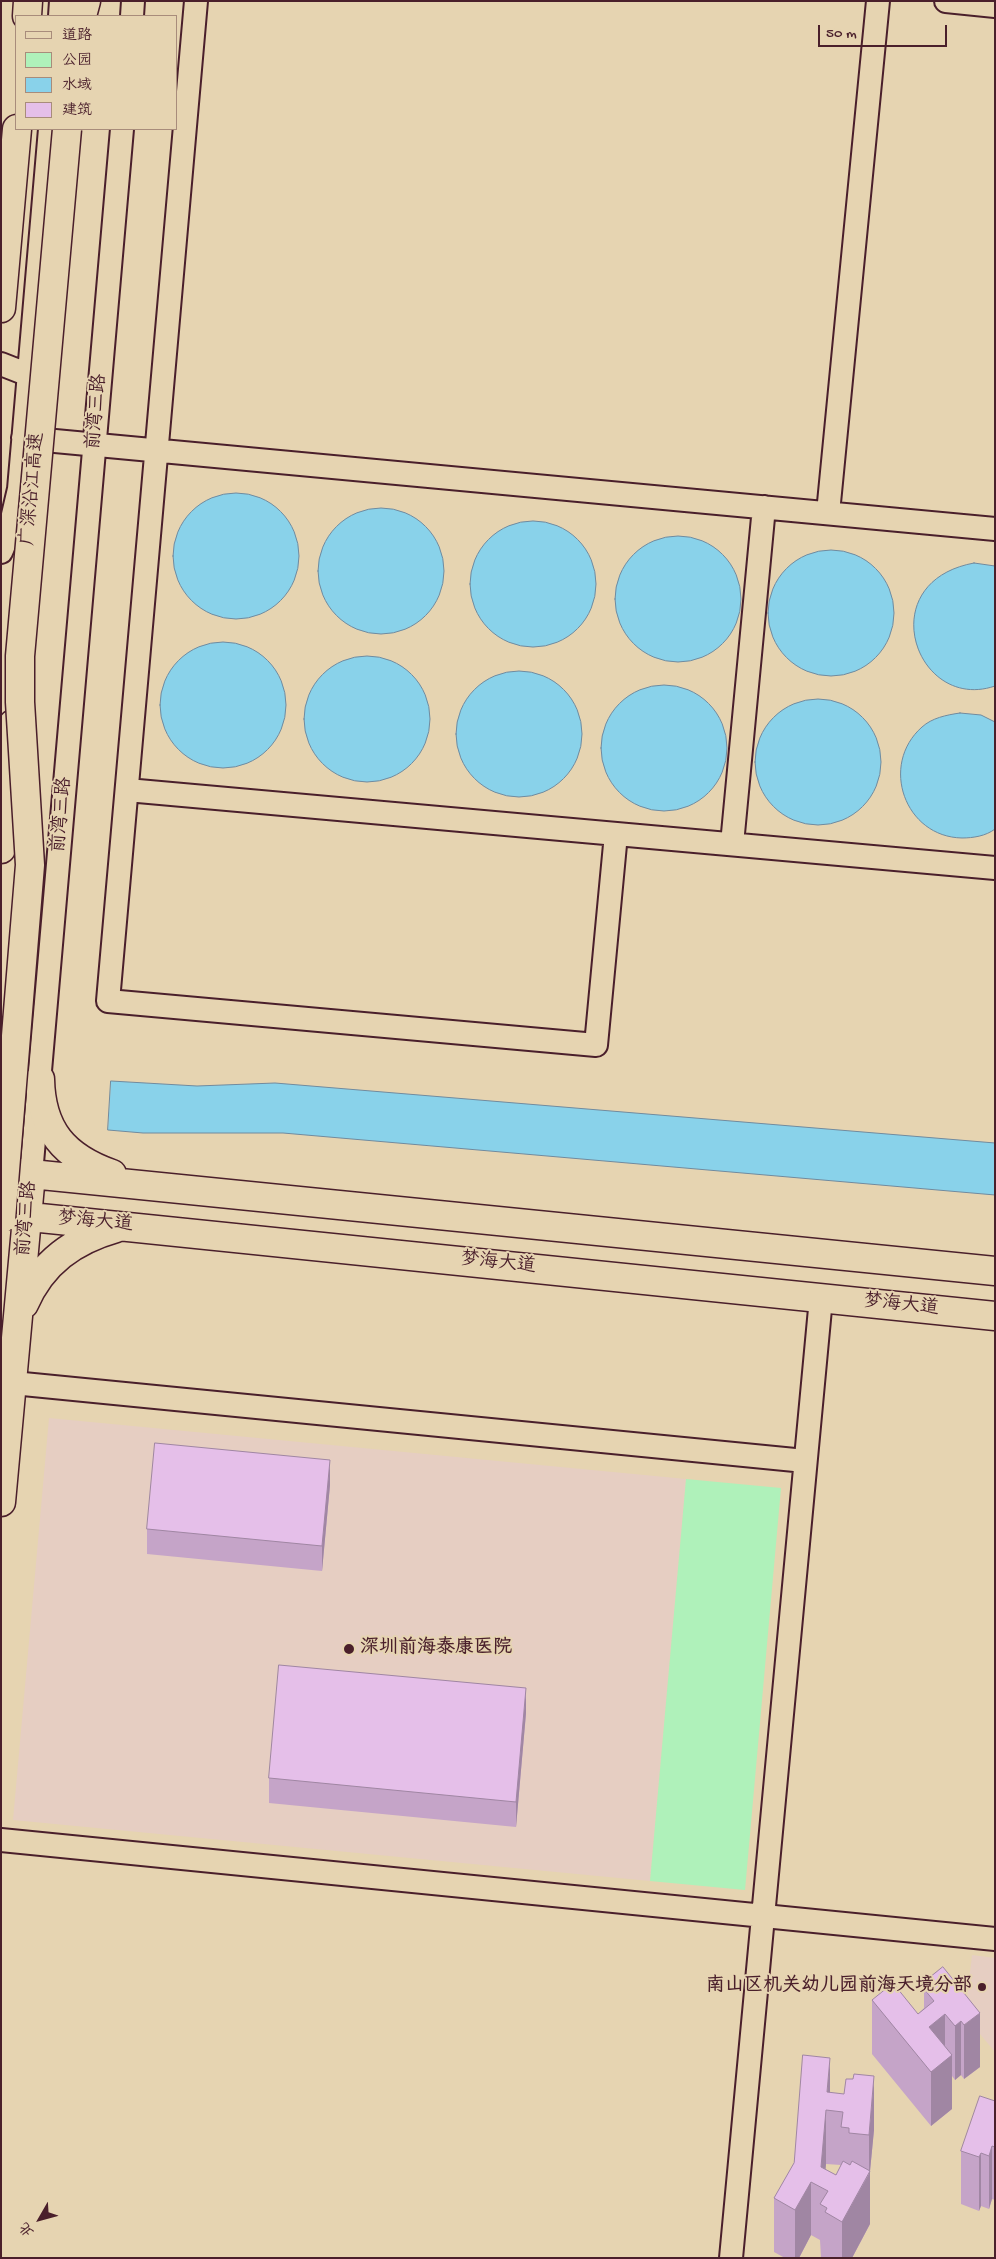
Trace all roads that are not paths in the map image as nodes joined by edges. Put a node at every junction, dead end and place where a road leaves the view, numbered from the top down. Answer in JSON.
{"nodes":[{"id":1,"x":61,"y":1,"type":"edge"},
{"id":2,"x":79,"y":1,"type":"edge"},
{"id":3,"x":86,"y":1,"type":"edge"},
{"id":4,"x":133,"y":1,"type":"edge"},
{"id":5,"x":196,"y":1,"type":"edge"},
{"id":6,"x":878,"y":1,"type":"edge"},
{"id":7,"x":946,"y":1,"type":"edge"},
{"id":8,"x":995,"y":6,"type":"edge"},
{"id":9,"x":60,"y":15,"type":"edge"},
{"id":10,"x":77,"y":15,"type":"edge"},
{"id":11,"x":82,"y":15,"type":"edge"},
{"id":12,"x":132,"y":15,"type":"edge"},
{"id":13,"x":17,"y":130,"type":"edge"},
{"id":14,"x":50,"y":130,"type":"edge"},
{"id":15,"x":67,"y":130,"type":"edge"},
{"id":16,"x":122,"y":130,"type":"edge"},
{"id":17,"x":1,"y":308,"type":"edge"},
{"id":18,"x":1,"y":364,"type":"edge"},
{"id":19,"x":29,"y":375,"type":"junction"},
{"id":20,"x":23,"y":438,"type":"junction"},
{"id":21,"x":95,"y":444,"type":"junction"},
{"id":22,"x":157,"y":450,"type":"junction"},
{"id":23,"x":764,"y":507,"type":"junction"},
{"id":24,"x":828,"y":513,"type":"junction"},
{"id":25,"x":995,"y":529,"type":"edge"},
{"id":26,"x":1,"y":552,"type":"edge"},
{"id":27,"x":20,"y":656,"type":"junction"},
{"id":28,"x":127,"y":790,"type":"junction"},
{"id":29,"x":616,"y":834,"type":"junction"},
{"id":30,"x":732,"y":844,"type":"junction"},
{"id":31,"x":1,"y":849,"type":"edge"},
{"id":32,"x":995,"y":868,"type":"edge"},
{"id":33,"x":40,"y":1079,"type":"junction"},
{"id":34,"x":1,"y":1171,"type":"edge"},
{"id":35,"x":31,"y":1174,"type":"junction"},
{"id":36,"x":139,"y":1184,"type":"junction"},
{"id":37,"x":1,"y":1214,"type":"edge"},
{"id":38,"x":28,"y":1216,"type":"junction"},
{"id":39,"x":1,"y":1219,"type":"edge"},
{"id":40,"x":126,"y":1225,"type":"junction"},
{"id":41,"x":995,"y":1271,"type":"edge"},
{"id":42,"x":820,"y":1298,"type":"junction"},
{"id":43,"x":995,"y":1316,"type":"edge"},
{"id":44,"x":19,"y":1317,"type":"junction"},
{"id":45,"x":13,"y":1383,"type":"junction"},
{"id":46,"x":805,"y":1461,"type":"junction"},
{"id":47,"x":1,"y":1502,"type":"edge"},
{"id":48,"x":1,"y":1840,"type":"edge"},
{"id":49,"x":763,"y":1916,"type":"junction"},
{"id":50,"x":995,"y":1939,"type":"edge"},
{"id":51,"x":731,"y":2258,"type":"edge"}],
"edges":[{"from":1,"to":9,"type":"street"},
{"from":2,"to":10,"type":"main road"},
{"from":3,"to":11,"type":"main road"},
{"from":4,"to":12,"type":"street"},
{"from":5,"to":22,"type":"street"},
{"from":6,"to":24,"type":"street"},
{"from":7,"to":8,"type":"street"},
{"from":13,"to":17,"type":"main road"},
{"from":14,"to":19,"type":"street"},
{"from":15,"to":27,"type":"main road","name":"广深沿江高速","bridge":true},
{"from":16,"to":21,"type":"street","name":"前湾三路"},
{"from":18,"to":19,"type":"street"},
{"from":19,"to":20,"type":"street"},
{"from":20,"to":21,"type":"street"},
{"from":20,"to":26,"type":"street"},
{"from":21,"to":22,"type":"street"},
{"from":21,"to":33,"type":"street","name":"前湾三路"},
{"from":22,"to":23,"type":"street"},
{"from":22,"to":28,"type":"street"},
{"from":23,"to":24,"type":"street"},
{"from":23,"to":30,"type":"street"},
{"from":24,"to":25,"type":"street"},
{"from":27,"to":31,"type":"main road","name":"广深沿江高速","bridge":true},
{"from":27,"to":39,"type":"main road","bridge":true},
{"from":28,"to":29,"type":"street"},
{"from":28,"to":29,"type":"street"},
{"from":29,"to":30,"type":"street"},
{"from":30,"to":32,"type":"street"},
{"from":33,"to":35,"type":"street","name":"前湾三路"},
{"from":33,"to":36,"type":"main road"},
{"from":34,"to":35,"type":"main road"},
{"from":35,"to":36,"type":"main road"},
{"from":35,"to":38,"type":"main road","name":"前湾三路"},
{"from":36,"to":41,"type":"main road"},
{"from":37,"to":38,"type":"main road","name":"梦海大道"},
{"from":38,"to":40,"type":"main road","name":"梦海大道"},
{"from":38,"to":44,"type":"main road","name":"前湾三路"},
{"from":40,"to":42,"type":"main road","name":"梦海大道"},
{"from":40,"to":44,"type":"main road"},
{"from":42,"to":43,"type":"main road","name":"梦海大道"},
{"from":42,"to":46,"type":"street"},
{"from":44,"to":45,"type":"main road","name":"前湾三路"},
{"from":45,"to":46,"type":"street"},
{"from":45,"to":47,"type":"main road","name":"前湾三路"},
{"from":46,"to":49,"type":"street"},
{"from":48,"to":49,"type":"street"},
{"from":49,"to":50,"type":"street"},
{"from":49,"to":51,"type":"street"}]}
